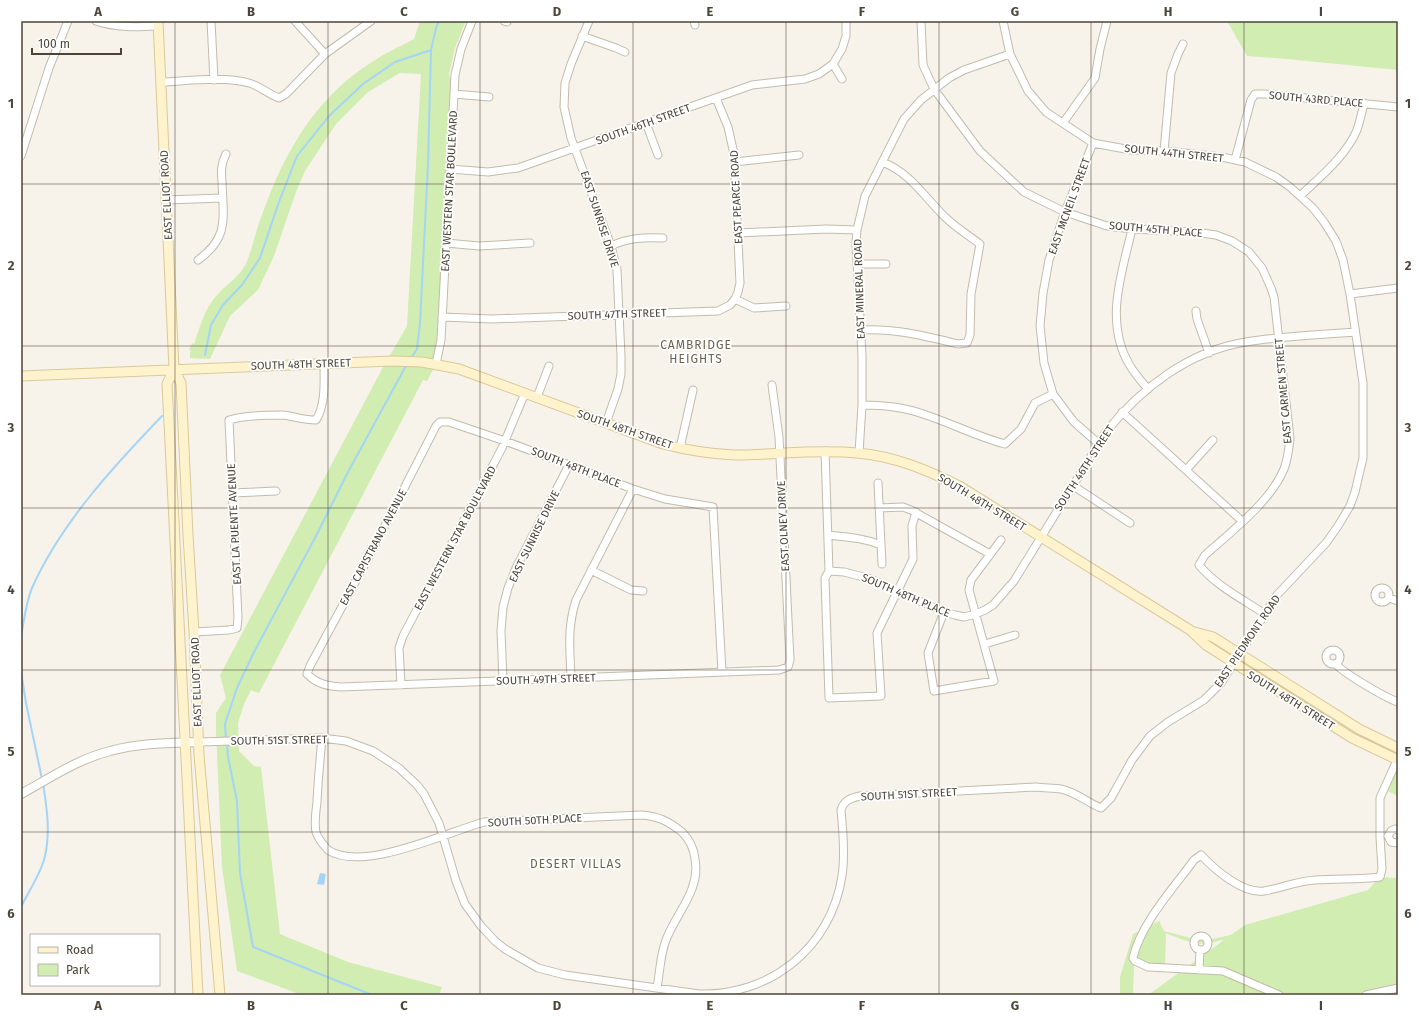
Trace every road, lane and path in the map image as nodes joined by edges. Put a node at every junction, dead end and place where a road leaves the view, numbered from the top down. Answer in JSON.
{"nodes":[{"id":1,"x":68,"y":21,"type":"edge"},
{"id":2,"x":96,"y":21,"type":"edge"},
{"id":3,"x":211,"y":21,"type":"edge"},
{"id":4,"x":295,"y":21,"type":"edge"},
{"id":5,"x":371,"y":21,"type":"edge"},
{"id":6,"x":472,"y":21,"type":"edge"},
{"id":7,"x":589,"y":21,"type":"edge"},
{"id":8,"x":846,"y":21,"type":"edge"},
{"id":9,"x":921,"y":21,"type":"edge"},
{"id":10,"x":1003,"y":21,"type":"edge"},
{"id":11,"x":1107,"y":21,"type":"edge"},
{"id":12,"x":158,"y":24,"type":"edge"},
{"id":13,"x":582,"y":36,"type":"junction"},
{"id":14,"x":1183,"y":44,"type":"dead end"},
{"id":15,"x":625,"y":52,"type":"dead end"},
{"id":16,"x":325,"y":54,"type":"junction"},
{"id":17,"x":1010,"y":54,"type":"junction"},
{"id":18,"x":832,"y":64,"type":"junction"},
{"id":19,"x":842,"y":79,"type":"dead end"},
{"id":20,"x":214,"y":80,"type":"junction"},
{"id":21,"x":161,"y":82,"type":"junction"},
{"id":22,"x":934,"y":89,"type":"junction"},
{"id":23,"x":454,"y":94,"type":"junction"},
{"id":24,"x":489,"y":97,"type":"dead end"},
{"id":25,"x":716,"y":98,"type":"junction"},
{"id":26,"x":1364,"y":103,"type":"junction"},
{"id":27,"x":1398,"y":107,"type":"edge"},
{"id":28,"x":646,"y":123,"type":"junction"},
{"id":29,"x":1062,"y":123,"type":"junction"},
{"id":30,"x":1093,"y":143,"type":"junction"},
{"id":31,"x":576,"y":149,"type":"junction"},
{"id":32,"x":1164,"y":151,"type":"junction"},
{"id":33,"x":226,"y":154,"type":"dead end"},
{"id":34,"x":658,"y":155,"type":"dead end"},
{"id":35,"x":799,"y":155,"type":"dead end"},
{"id":36,"x":21,"y":156,"type":"edge"},
{"id":37,"x":1235,"y":160,"type":"junction"},
{"id":38,"x":735,"y":162,"type":"junction"},
{"id":39,"x":882,"y":162,"type":"junction"},
{"id":40,"x":450,"y":169,"type":"junction"},
{"id":41,"x":1300,"y":196,"type":"junction"},
{"id":42,"x":222,"y":198,"type":"junction"},
{"id":43,"x":166,"y":200,"type":"junction"},
{"id":44,"x":1065,"y":212,"type":"junction"},
{"id":45,"x":1132,"y":229,"type":"junction"},
{"id":46,"x":857,"y":230,"type":"junction"},
{"id":47,"x":738,"y":232,"type":"junction"},
{"id":48,"x":1216,"y":235,"type":"joint"},
{"id":49,"x":663,"y":238,"type":"dead end"},
{"id":50,"x":446,"y":243,"type":"junction"},
{"id":51,"x":530,"y":243,"type":"dead end"},
{"id":52,"x":611,"y":246,"type":"junction"},
{"id":53,"x":198,"y":260,"type":"dead end"},
{"id":54,"x":857,"y":264,"type":"junction"},
{"id":55,"x":886,"y":264,"type":"dead end"},
{"id":56,"x":1398,"y":288,"type":"edge"},
{"id":57,"x":1350,"y":294,"type":"junction"},
{"id":58,"x":735,"y":299,"type":"junction"},
{"id":59,"x":786,"y":306,"type":"dead end"},
{"id":60,"x":1196,"y":311,"type":"dead end"},
{"id":61,"x":619,"y":314,"type":"junction"},
{"id":62,"x":442,"y":316,"type":"junction"},
{"id":63,"x":860,"y":330,"type":"junction"},
{"id":64,"x":1356,"y":332,"type":"junction"},
{"id":65,"x":1278,"y":339,"type":"junction"},
{"id":66,"x":1209,"y":353,"type":"junction"},
{"id":67,"x":324,"y":363,"type":"junction"},
{"id":68,"x":436,"y":364,"type":"junction"},
{"id":69,"x":549,"y":366,"type":"dead end"},
{"id":70,"x":174,"y":369,"type":"junction"},
{"id":71,"x":21,"y":376,"type":"edge"},
{"id":72,"x":772,"y":385,"type":"dead end"},
{"id":73,"x":1148,"y":389,"type":"junction"},
{"id":74,"x":693,"y":390,"type":"dead end"},
{"id":75,"x":525,"y":393,"type":"junction"},
{"id":76,"x":1053,"y":394,"type":"junction"},
{"id":77,"x":536,"y":397,"type":"junction"},
{"id":78,"x":862,"y":405,"type":"junction"},
{"id":79,"x":1122,"y":412,"type":"junction"},
{"id":80,"x":440,"y":422,"type":"joint"},
{"id":81,"x":606,"y":423,"type":"junction"},
{"id":82,"x":1213,"y":440,"type":"dead end"},
{"id":83,"x":505,"y":441,"type":"junction"},
{"id":84,"x":1098,"y":443,"type":"junction"},
{"id":85,"x":680,"y":448,"type":"junction"},
{"id":86,"x":825,"y":451,"type":"junction"},
{"id":87,"x":780,"y":453,"type":"junction"},
{"id":88,"x":859,"y":453,"type":"junction"},
{"id":89,"x":569,"y":465,"type":"junction"},
{"id":90,"x":1186,"y":470,"type":"junction"},
{"id":91,"x":878,"y":484,"type":"dead end"},
{"id":92,"x":1072,"y":485,"type":"junction"},
{"id":93,"x":633,"y":489,"type":"junction"},
{"id":94,"x":276,"y":491,"type":"dead end"},
{"id":95,"x":232,"y":493,"type":"junction"},
{"id":96,"x":879,"y":508,"type":"junction"},
{"id":97,"x":916,"y":512,"type":"junction"},
{"id":98,"x":1242,"y":521,"type":"junction"},
{"id":99,"x":1130,"y":523,"type":"dead end"},
{"id":100,"x":174,"y":535,"type":"junction"},
{"id":101,"x":188,"y":535,"type":"junction"},
{"id":102,"x":828,"y":535,"type":"junction"},
{"id":103,"x":1041,"y":537,"type":"junction"},
{"id":104,"x":1001,"y":540,"type":"dead end"},
{"id":105,"x":881,"y":545,"type":"junction"},
{"id":106,"x":990,"y":554,"type":"junction"},
{"id":107,"x":882,"y":564,"type":"dead end"},
{"id":108,"x":591,"y":570,"type":"junction"},
{"id":109,"x":829,"y":571,"type":"junction"},
{"id":110,"x":898,"y":590,"type":"junction"},
{"id":111,"x":643,"y":591,"type":"dead end"},
{"id":112,"x":1389,"y":598,"type":"dead end"},
{"id":113,"x":1398,"y":601,"type":"edge"},
{"id":114,"x":944,"y":612,"type":"junction"},
{"id":115,"x":976,"y":614,"type":"junction"},
{"id":116,"x":1266,"y":614,"type":"junction"},
{"id":117,"x":1190,"y":630,"type":"junction"},
{"id":118,"x":194,"y":632,"type":"junction"},
{"id":119,"x":1015,"y":635,"type":"dead end"},
{"id":120,"x":985,"y":644,"type":"junction"},
{"id":121,"x":1239,"y":654,"type":"junction"},
{"id":122,"x":1233,"y":664,"type":"junction"},
{"id":123,"x":1336,"y":664,"type":"dead end"},
{"id":124,"x":788,"y":667,"type":"joint"},
{"id":125,"x":722,"y":672,"type":"junction"},
{"id":126,"x":307,"y":674,"type":"joint"},
{"id":127,"x":571,"y":678,"type":"junction"},
{"id":128,"x":503,"y":681,"type":"junction"},
{"id":129,"x":401,"y":685,"type":"junction"},
{"id":130,"x":1398,"y":702,"type":"edge"},
{"id":131,"x":322,"y":738,"type":"junction"},
{"id":132,"x":184,"y":742,"type":"junction"},
{"id":133,"x":199,"y":742,"type":"junction"},
{"id":134,"x":1398,"y":748,"type":"edge"},
{"id":135,"x":1398,"y":760,"type":"edge"},
{"id":136,"x":21,"y":794,"type":"edge"},
{"id":137,"x":1101,"y":808,"type":"joint"},
{"id":138,"x":1398,"y":830,"type":"edge"},
{"id":139,"x":1380,"y":836,"type":"junction"},
{"id":140,"x":1388,"y":836,"type":"junction"},
{"id":141,"x":444,"y":837,"type":"junction"},
{"id":142,"x":1398,"y":843,"type":"edge"},
{"id":143,"x":1200,"y":950,"type":"dead end"},
{"id":144,"x":1199,"y":970,"type":"junction"},
{"id":145,"x":657,"y":988,"type":"junction"},
{"id":146,"x":1398,"y":988,"type":"edge"},
{"id":147,"x":198,"y":995,"type":"edge"},
{"id":148,"x":220,"y":995,"type":"edge"},
{"id":149,"x":1279,"y":995,"type":"edge"},
{"id":150,"x":1366,"y":995,"type":"edge"}],
"edges":[{"from":1,"to":36,"type":"street"},
{"from":2,"to":12,"type":"street"},
{"from":3,"to":20,"type":"street"},
{"from":4,"to":16,"type":"street"},
{"from":5,"to":16,"type":"street"},
{"from":6,"to":23,"type":"street","name":"EAST WESTERN STAR BOULEVARD"},
{"from":7,"to":13,"type":"street","name":"EAST SUNRISE DRIVE"},
{"from":8,"to":18,"type":"street"},
{"from":9,"to":22,"type":"street","name":"SOUTH 45TH PLACE"},
{"from":10,"to":17,"type":"street","name":"SOUTH 44TH STREET"},
{"from":11,"to":29,"type":"street"},
{"from":12,"to":21,"type":"main road","name":"EAST ELLIOT ROAD"},
{"from":13,"to":15,"type":"street"},
{"from":13,"to":31,"type":"street","name":"EAST SUNRISE DRIVE"},
{"from":14,"to":32,"type":"street"},
{"from":16,"to":20,"type":"street"},
{"from":17,"to":22,"type":"street","name":"EAST MINERAL ROAD"},
{"from":17,"to":29,"type":"street","name":"SOUTH 44TH STREET"},
{"from":18,"to":19,"type":"street"},
{"from":18,"to":25,"type":"street","name":"SOUTH 46TH STREET"},
{"from":20,"to":21,"type":"street"},
{"from":21,"to":43,"type":"main road","name":"EAST ELLIOT ROAD"},
{"from":22,"to":39,"type":"street","name":"EAST MINERAL ROAD"},
{"from":22,"to":44,"type":"street","name":"SOUTH 45TH PLACE"},
{"from":23,"to":24,"type":"street"},
{"from":23,"to":40,"type":"street","name":"EAST WESTERN STAR BOULEVARD"},
{"from":25,"to":28,"type":"street","name":"SOUTH 46TH STREET"},
{"from":25,"to":38,"type":"street","name":"EAST PEARCE ROAD"},
{"from":26,"to":27,"type":"street","name":"SOUTH 43RD PLACE"},
{"from":26,"to":37,"type":"street","name":"SOUTH 43RD PLACE"},
{"from":26,"to":41,"type":"street"},
{"from":28,"to":31,"type":"street","name":"SOUTH 46TH STREET"},
{"from":28,"to":34,"type":"street"},
{"from":29,"to":30,"type":"street","name":"SOUTH 44TH STREET"},
{"from":30,"to":32,"type":"street","name":"SOUTH 44TH STREET"},
{"from":30,"to":44,"type":"street","name":"EAST MCNEIL STREET"},
{"from":31,"to":40,"type":"street","name":"SOUTH 46TH STREET"},
{"from":31,"to":52,"type":"street","name":"EAST SUNRISE DRIVE"},
{"from":32,"to":37,"type":"street","name":"SOUTH 44TH STREET"},
{"from":33,"to":42,"type":"street"},
{"from":35,"to":38,"type":"street"},
{"from":37,"to":41,"type":"street","name":"SOUTH 44TH STREET"},
{"from":38,"to":47,"type":"street","name":"EAST PEARCE ROAD"},
{"from":39,"to":46,"type":"street","name":"EAST MINERAL ROAD"},
{"from":39,"to":63,"type":"street"},
{"from":40,"to":50,"type":"street","name":"EAST WESTERN STAR BOULEVARD"},
{"from":41,"to":57,"type":"street","name":"SOUTH 44TH STREET"},
{"from":42,"to":43,"type":"street"},
{"from":42,"to":53,"type":"street"},
{"from":43,"to":70,"type":"main road","name":"EAST ELLIOT ROAD"},
{"from":44,"to":45,"type":"street","name":"SOUTH 45TH PLACE"},
{"from":44,"to":76,"type":"street","name":"EAST MCNEIL STREET"},
{"from":45,"to":48,"type":"street","name":"SOUTH 45TH PLACE"},
{"from":45,"to":73,"type":"street"},
{"from":46,"to":47,"type":"street"},
{"from":46,"to":54,"type":"street","name":"EAST MINERAL ROAD"},
{"from":47,"to":58,"type":"street","name":"EAST PEARCE ROAD"},
{"from":48,"to":65,"type":"street","name":"EAST CARMEN STREET"},
{"from":49,"to":52,"type":"street"},
{"from":50,"to":51,"type":"street"},
{"from":50,"to":62,"type":"street","name":"EAST WESTERN STAR BOULEVARD"},
{"from":52,"to":61,"type":"street","name":"EAST SUNRISE DRIVE"},
{"from":54,"to":55,"type":"street"},
{"from":54,"to":63,"type":"street","name":"EAST MINERAL ROAD"},
{"from":56,"to":57,"type":"street"},
{"from":57,"to":64,"type":"street","name":"SOUTH 44TH STREET"},
{"from":58,"to":59,"type":"street"},
{"from":58,"to":61,"type":"street","name":"SOUTH 47TH STREET"},
{"from":60,"to":66,"type":"street"},
{"from":61,"to":62,"type":"street","name":"SOUTH 47TH STREET"},
{"from":61,"to":81,"type":"street","name":"EAST SUNRISE DRIVE"},
{"from":62,"to":68,"type":"street","name":"EAST WESTERN STAR BOULEVARD"},
{"from":63,"to":78,"type":"street","name":"EAST MINERAL ROAD"},
{"from":64,"to":65,"type":"street","name":"SOUTH 46TH STREET"},
{"from":64,"to":116,"type":"street","name":"EAST PIEDMONT ROAD"},
{"from":65,"to":66,"type":"street","name":"SOUTH 46TH STREET"},
{"from":65,"to":98,"type":"street","name":"EAST CARMEN STREET"},
{"from":66,"to":73,"type":"street","name":"SOUTH 46TH STREET"},
{"from":67,"to":68,"type":"main road","name":"SOUTH 48TH STREET"},
{"from":67,"to":70,"type":"main road","name":"SOUTH 48TH STREET"},
{"from":67,"to":95,"type":"street","name":"EAST LA PUENTE AVENUE"},
{"from":68,"to":75,"type":"main road","name":"SOUTH 48TH STREET"},
{"from":69,"to":77,"type":"street"},
{"from":70,"to":71,"type":"main road","name":"SOUTH 48TH STREET"},
{"from":70,"to":100,"type":"main road","name":"EAST ELLIOT ROAD"},
{"from":70,"to":101,"type":"main road","name":"EAST ELLIOT ROAD"},
{"from":72,"to":87,"type":"street","name":"EAST OLNEY DRIVE"},
{"from":73,"to":79,"type":"street","name":"SOUTH 46TH STREET"},
{"from":74,"to":85,"type":"street"},
{"from":75,"to":77,"type":"main road","name":"SOUTH 48TH STREET"},
{"from":75,"to":83,"type":"street","name":"EAST WESTERN STAR BOULEVARD"},
{"from":76,"to":78,"type":"street"},
{"from":76,"to":84,"type":"street","name":"EAST MCNEIL STREET"},
{"from":77,"to":81,"type":"main road","name":"SOUTH 48TH STREET"},
{"from":78,"to":88,"type":"street","name":"EAST MINERAL ROAD"},
{"from":79,"to":84,"type":"street","name":"SOUTH 46TH STREET"},
{"from":79,"to":90,"type":"street"},
{"from":80,"to":83,"type":"street","name":"SOUTH 48TH PLACE"},
{"from":80,"to":126,"type":"street","name":"EAST CAPISTRANO AVENUE"},
{"from":81,"to":85,"type":"main road","name":"SOUTH 48TH STREET"},
{"from":82,"to":90,"type":"street"},
{"from":83,"to":89,"type":"street","name":"SOUTH 48TH PLACE"},
{"from":83,"to":129,"type":"street","name":"EAST WESTERN STAR BOULEVARD"},
{"from":84,"to":92,"type":"street","name":"SOUTH 46TH STREET"},
{"from":85,"to":87,"type":"main road","name":"SOUTH 48TH STREET"},
{"from":86,"to":87,"type":"main road","name":"SOUTH 48TH STREET"},
{"from":86,"to":88,"type":"main road","name":"SOUTH 48TH STREET"},
{"from":86,"to":102,"type":"street"},
{"from":87,"to":124,"type":"street","name":"EAST OLNEY DRIVE"},
{"from":88,"to":103,"type":"main road","name":"SOUTH 48TH STREET"},
{"from":89,"to":93,"type":"street","name":"SOUTH 48TH PLACE"},
{"from":89,"to":128,"type":"street","name":"EAST SUNRISE DRIVE"},
{"from":90,"to":98,"type":"street"},
{"from":91,"to":96,"type":"street"},
{"from":92,"to":99,"type":"street"},
{"from":92,"to":103,"type":"street","name":"SOUTH 46TH STREET"},
{"from":93,"to":108,"type":"street"},
{"from":93,"to":125,"type":"street","name":"SOUTH 48TH PLACE"},
{"from":94,"to":95,"type":"street"},
{"from":95,"to":118,"type":"street","name":"EAST LA PUENTE AVENUE"},
{"from":96,"to":97,"type":"street"},
{"from":96,"to":105,"type":"street"},
{"from":97,"to":106,"type":"street"},
{"from":97,"to":110,"type":"street"},
{"from":98,"to":116,"type":"street","name":"EAST CARMEN STREET"},
{"from":100,"to":101,"type":"main road"},
{"from":100,"to":132,"type":"main road","name":"EAST ELLIOT ROAD"},
{"from":101,"to":118,"type":"main road","name":"EAST ELLIOT ROAD"},
{"from":102,"to":105,"type":"street"},
{"from":102,"to":109,"type":"street"},
{"from":103,"to":115,"type":"street","name":"SOUTH 48TH PLACE"},
{"from":103,"to":117,"type":"main road","name":"SOUTH 48TH STREET"},
{"from":104,"to":106,"type":"street"},
{"from":105,"to":107,"type":"street"},
{"from":106,"to":115,"type":"street"},
{"from":108,"to":111,"type":"street"},
{"from":108,"to":127,"type":"street"},
{"from":109,"to":110,"type":"street","name":"SOUTH 48TH PLACE"},
{"from":109,"to":110,"type":"street"},
{"from":110,"to":114,"type":"street","name":"SOUTH 48TH PLACE"},
{"from":112,"to":113,"type":"street"},
{"from":114,"to":115,"type":"street","name":"SOUTH 48TH PLACE"},
{"from":114,"to":120,"type":"street"},
{"from":115,"to":120,"type":"street"},
{"from":116,"to":121,"type":"street","name":"EAST PIEDMONT ROAD"},
{"from":117,"to":121,"type":"main road","name":"SOUTH 48TH STREET"},
{"from":117,"to":122,"type":"main road","name":"SOUTH 48TH STREET"},
{"from":118,"to":133,"type":"main road","name":"EAST ELLIOT ROAD"},
{"from":119,"to":120,"type":"street"},
{"from":121,"to":122,"type":"street","name":"EAST PIEDMONT ROAD"},
{"from":121,"to":134,"type":"main road","name":"SOUTH 48TH STREET"},
{"from":122,"to":135,"type":"main road","name":"SOUTH 48TH STREET"},
{"from":122,"to":137,"type":"street","name":"EAST PIEDMONT ROAD"},
{"from":123,"to":130,"type":"street"},
{"from":124,"to":125,"type":"street","name":"SOUTH 49TH STREET"},
{"from":125,"to":127,"type":"street","name":"SOUTH 49TH STREET"},
{"from":126,"to":129,"type":"street","name":"SOUTH 49TH STREET"},
{"from":127,"to":128,"type":"street","name":"SOUTH 49TH STREET"},
{"from":128,"to":129,"type":"street","name":"SOUTH 49TH STREET"},
{"from":131,"to":133,"type":"street","name":"SOUTH 51ST STREET"},
{"from":131,"to":141,"type":"street","name":"SOUTH 51ST STREET"},
{"from":131,"to":141,"type":"street","name":"SOUTH 50TH PLACE"},
{"from":132,"to":133,"type":"street","name":"SOUTH 51ST STREET"},
{"from":132,"to":136,"type":"street","name":"SOUTH 51ST STREET"},
{"from":132,"to":147,"type":"main road","name":"EAST ELLIOT ROAD"},
{"from":133,"to":148,"type":"main road","name":"EAST ELLIOT ROAD"},
{"from":135,"to":139,"type":"street"},
{"from":137,"to":145,"type":"street","name":"SOUTH 51ST STREET"},
{"from":138,"to":140,"type":"street"},
{"from":139,"to":140,"type":"street"},
{"from":139,"to":144,"type":"street"},
{"from":140,"to":142,"type":"street"},
{"from":141,"to":145,"type":"street","name":"SOUTH 51ST STREET"},
{"from":141,"to":145,"type":"street","name":"SOUTH 50TH PLACE"},
{"from":143,"to":144,"type":"street"},
{"from":144,"to":149,"type":"street"},
{"from":146,"to":150,"type":"street"}]}
